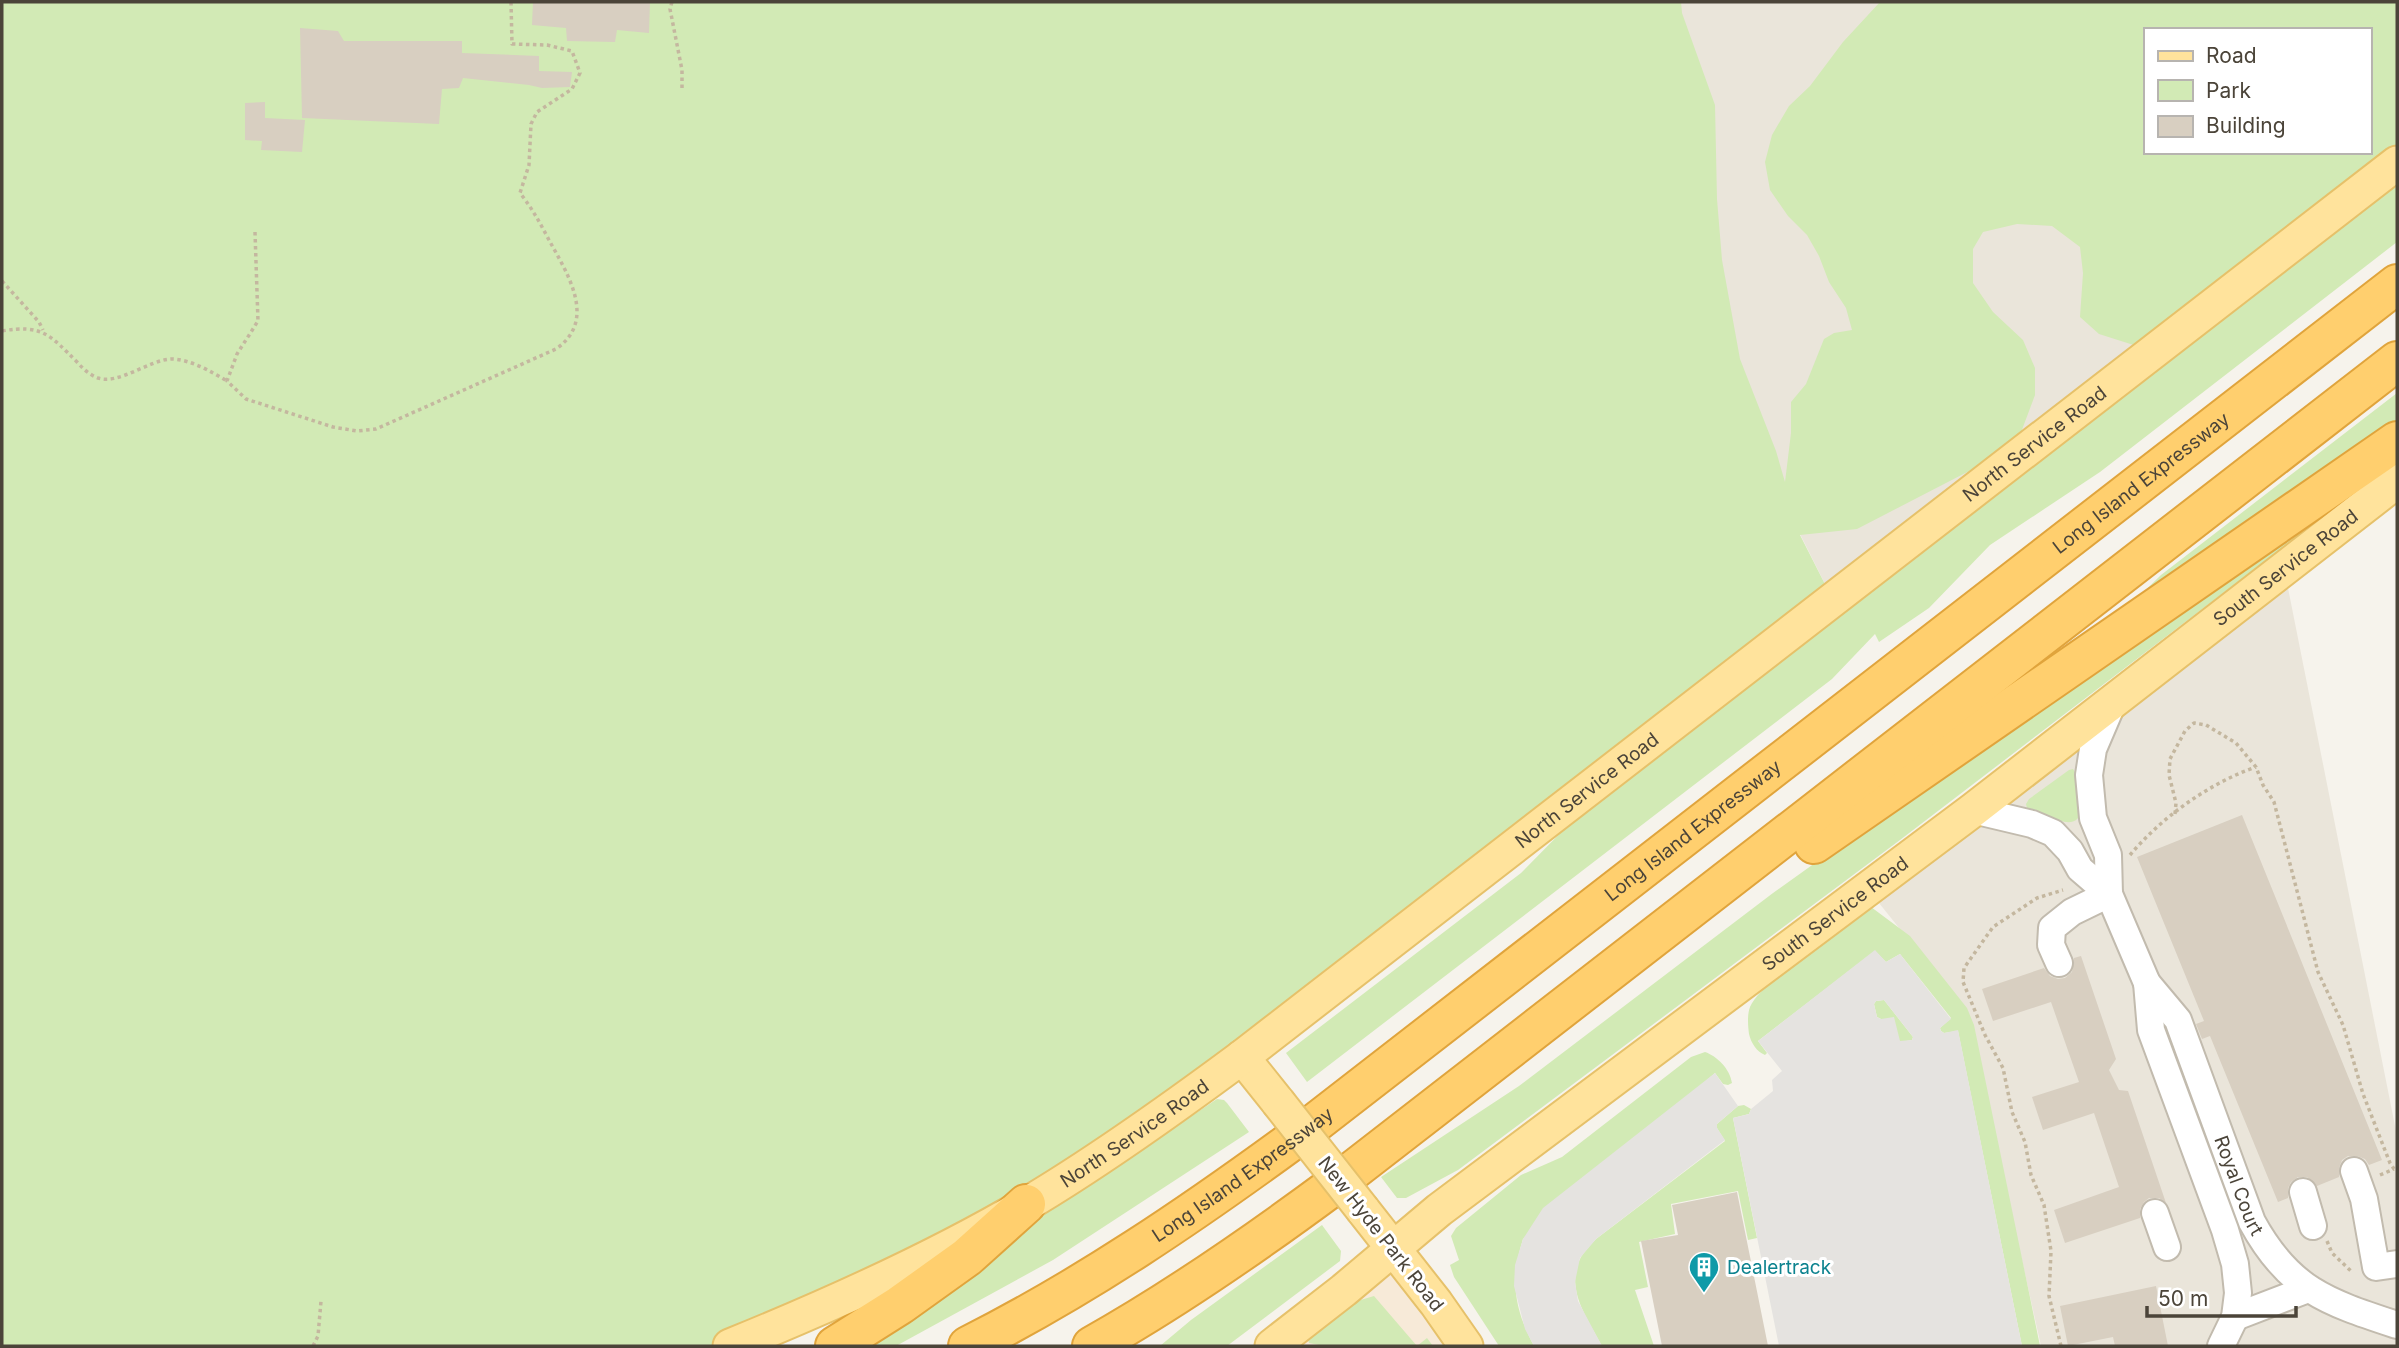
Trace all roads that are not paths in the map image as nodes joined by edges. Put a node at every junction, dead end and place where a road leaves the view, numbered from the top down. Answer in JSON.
{"nodes":[{"id":1,"x":2397,"y":163,"type":"edge"},
{"id":2,"x":2397,"y":284,"type":"edge"},
{"id":3,"x":2397,"y":361,"type":"edge"},
{"id":4,"x":2397,"y":441,"type":"edge"},
{"id":5,"x":2397,"y":481,"type":"edge"},
{"id":6,"x":2114,"y":700,"type":"junction"},
{"id":7,"x":1973,"y":810,"type":"junction"},
{"id":8,"x":2096,"y":829,"type":"junction"},
{"id":9,"x":2063,"y":842,"type":"junction"},
{"id":10,"x":2103,"y":881,"type":"junction"},
{"id":11,"x":1709,"y":895,"type":"junction"},
{"id":12,"x":2059,"y":963,"type":"dead end"},
{"id":13,"x":2147,"y":984,"type":"junction"},
{"id":14,"x":1242,"y":1057,"type":"junction"},
{"id":15,"x":2354,"y":1171,"type":"dead end"},
{"id":16,"x":2303,"y":1192,"type":"dead end"},
{"id":17,"x":1026,"y":1204,"type":"junction"},
{"id":18,"x":2155,"y":1213,"type":"dead end"},
{"id":19,"x":2313,"y":1226,"type":"dead end"},
{"id":20,"x":1393,"y":1247,"type":"junction"},
{"id":21,"x":2167,"y":1247,"type":"dead end"},
{"id":22,"x":2396,"y":1264,"type":"edge"},
{"id":23,"x":2308,"y":1289,"type":"junction"},
{"id":24,"x":2235,"y":1317,"type":"junction"},
{"id":25,"x":2397,"y":1325,"type":"edge"},
{"id":26,"x":730,"y":1346,"type":"edge"},
{"id":27,"x":835,"y":1346,"type":"edge"},
{"id":28,"x":968,"y":1346,"type":"edge"},
{"id":29,"x":1093,"y":1346,"type":"edge"},
{"id":30,"x":1272,"y":1346,"type":"edge"},
{"id":31,"x":1466,"y":1346,"type":"edge"},
{"id":32,"x":2221,"y":1346,"type":"edge"}],
"edges":[{"from":1,"to":14,"type":"main road","name":"North Service Road"},
{"from":2,"to":28,"type":"highway","name":"Long Island Expressway"},
{"from":3,"to":11,"type":"highway"},
{"from":4,"to":11,"type":"highway"},
{"from":5,"to":6,"type":"main road","name":"South Service Road"},
{"from":6,"to":7,"type":"main road","name":"South Service Road"},
{"from":6,"to":8,"type":"street"},
{"from":7,"to":9,"type":"street"},
{"from":7,"to":20,"type":"main road","name":"South Service Road"},
{"from":8,"to":9,"type":"street"},
{"from":8,"to":10,"type":"street"},
{"from":9,"to":10,"type":"street"},
{"from":10,"to":12,"type":"street"},
{"from":10,"to":13,"type":"street","name":"Royal Court"},
{"from":11,"to":29,"type":"highway"},
{"from":13,"to":23,"type":"street","name":"Royal Court"},
{"from":13,"to":24,"type":"street","name":"Royal Court"},
{"from":14,"to":17,"type":"main road","name":"North Service Road"},
{"from":14,"to":20,"type":"main road","name":"New Hyde Park Road","bridge":true},
{"from":15,"to":22,"type":"street"},
{"from":16,"to":19,"type":"street"},
{"from":17,"to":26,"type":"main road","name":"North Service Road"},
{"from":17,"to":27,"type":"highway"},
{"from":18,"to":21,"type":"street"},
{"from":20,"to":30,"type":"main road","name":"South Service Road"},
{"from":20,"to":31,"type":"main road","name":"New Hyde Park Road"},
{"from":23,"to":24,"type":"street"},
{"from":23,"to":25,"type":"street","name":"Royal Court"},
{"from":24,"to":32,"type":"street","name":"Royal Court"}]}
